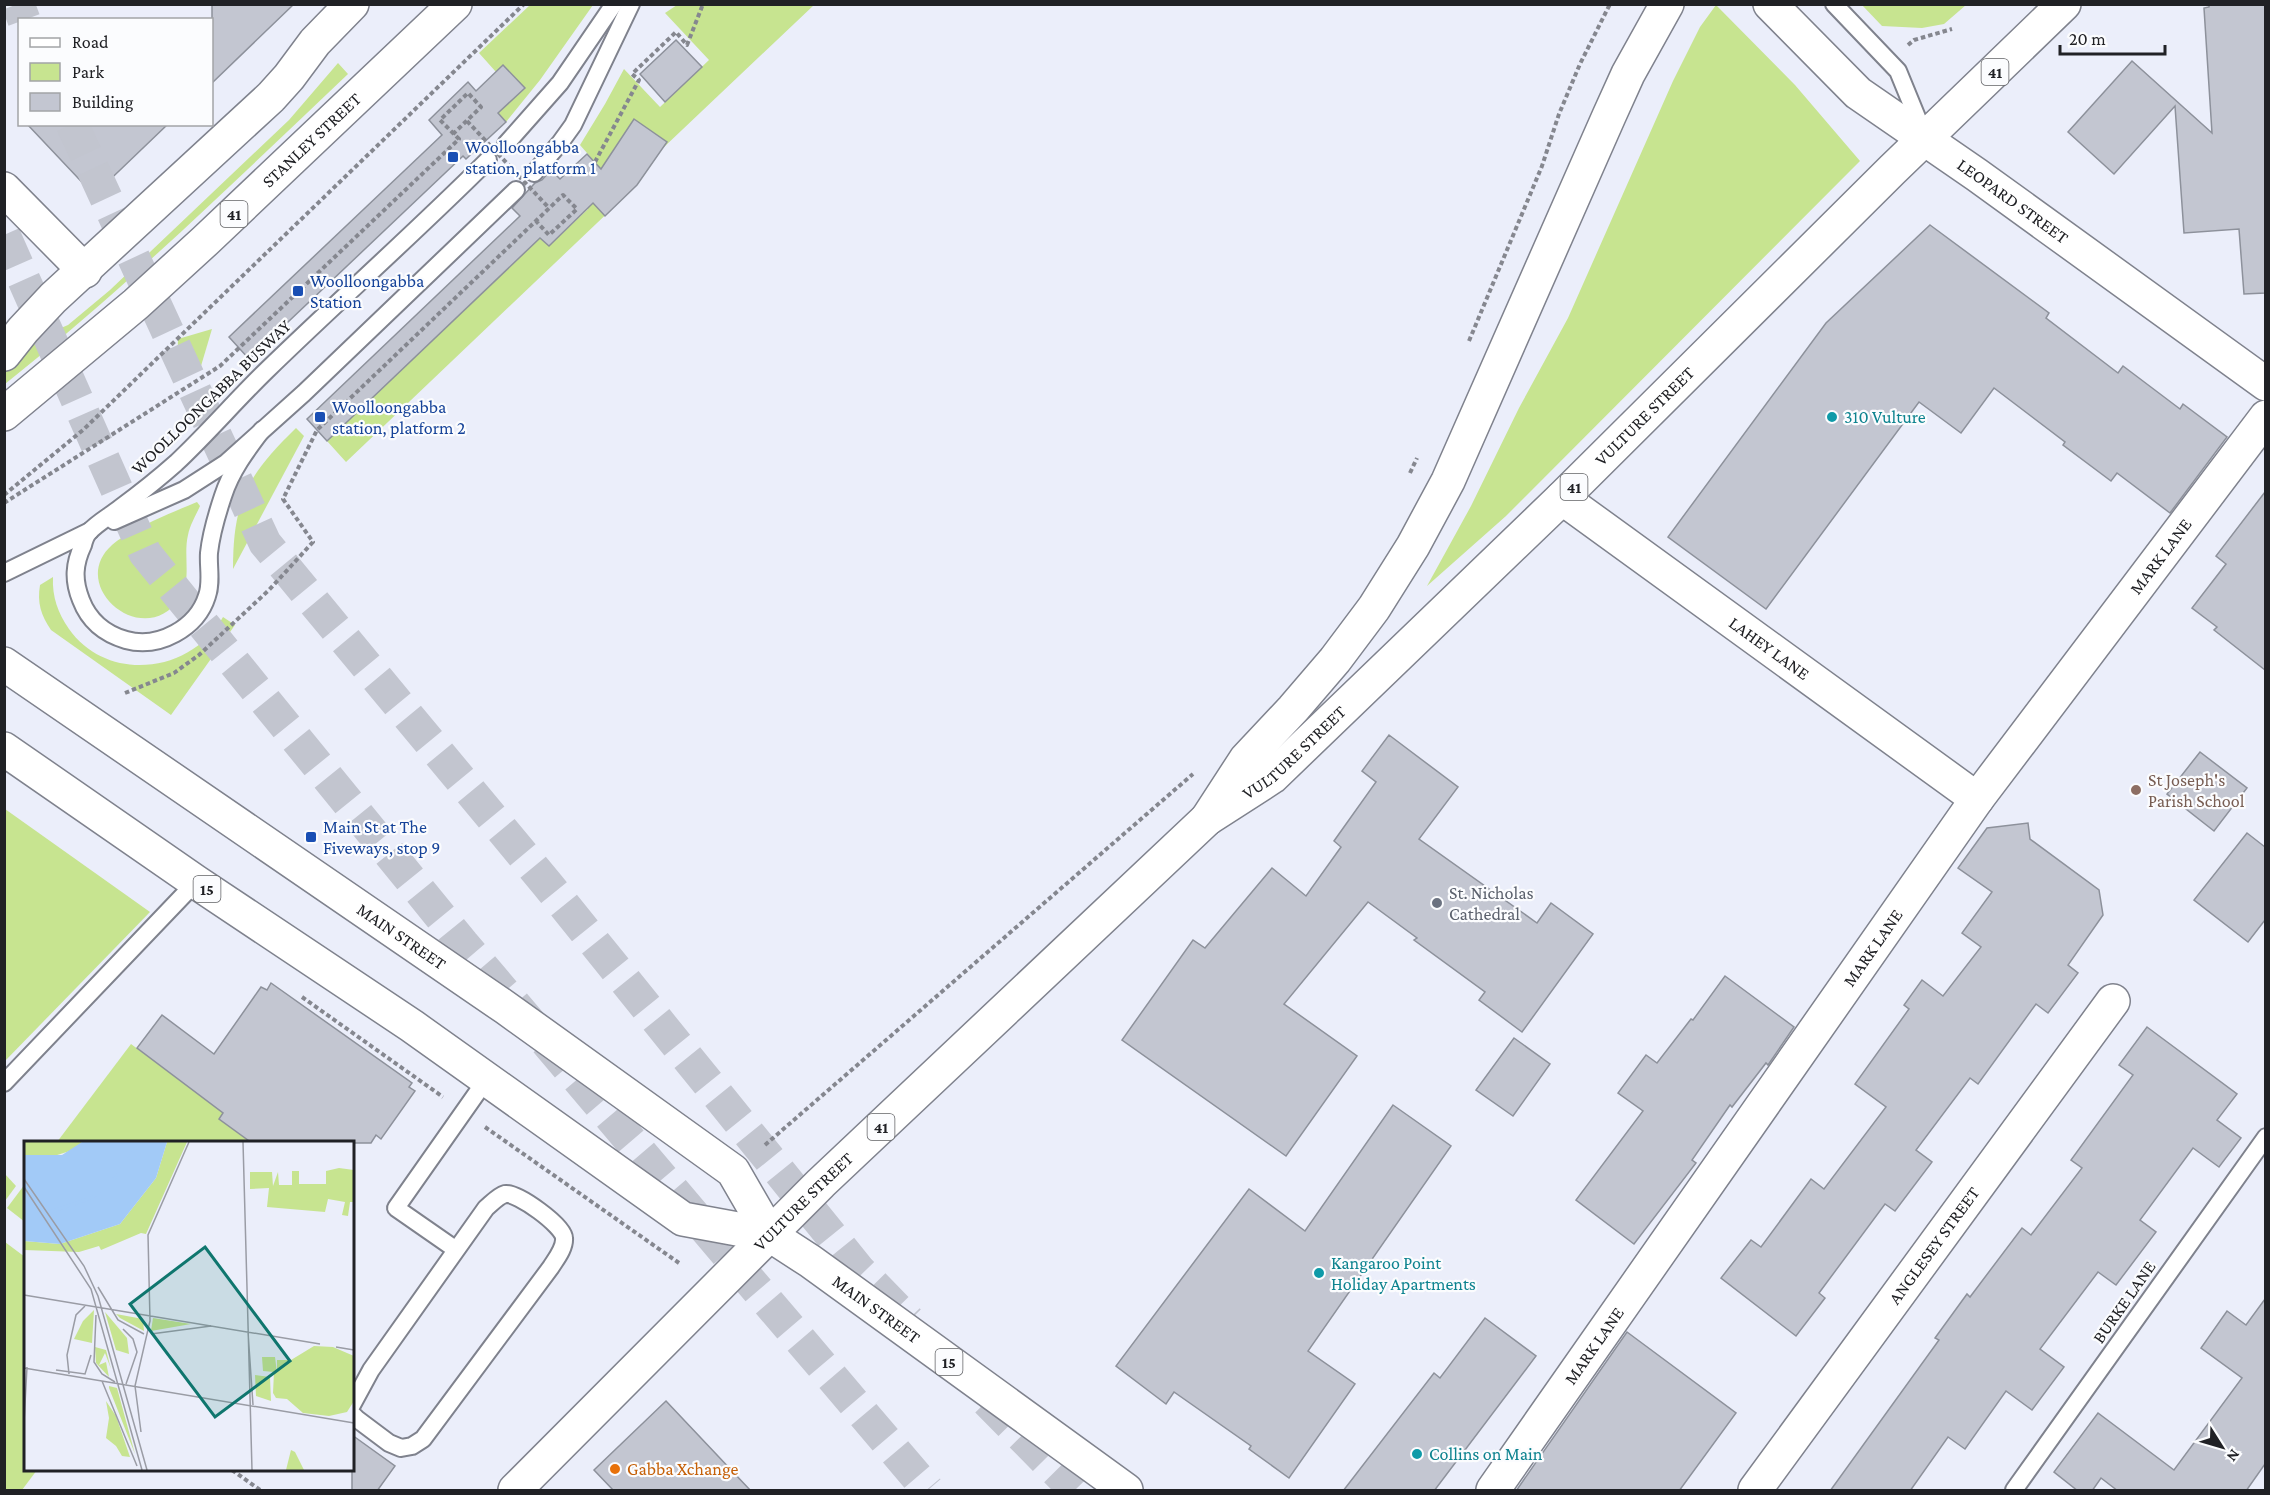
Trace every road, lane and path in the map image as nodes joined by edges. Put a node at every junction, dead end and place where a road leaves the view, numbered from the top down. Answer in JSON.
{"nodes":[{"id":1,"x":352,"y":4,"type":"edge"},
{"id":2,"x":455,"y":4,"type":"edge"},
{"id":3,"x":524,"y":4,"type":"edge"},
{"id":4,"x":614,"y":4,"type":"edge"},
{"id":5,"x":631,"y":4,"type":"edge"},
{"id":6,"x":703,"y":4,"type":"edge"},
{"id":7,"x":1610,"y":4,"type":"edge"},
{"id":8,"x":1666,"y":4,"type":"edge"},
{"id":9,"x":1770,"y":4,"type":"edge"},
{"id":10,"x":1834,"y":4,"type":"edge"},
{"id":11,"x":2064,"y":4,"type":"edge"},
{"id":12,"x":1952,"y":29,"type":"dead end"},
{"id":13,"x":1906,"y":48,"type":"dead end"},
{"id":14,"x":467,"y":121,"type":"junction"},
{"id":15,"x":453,"y":134,"type":"junction"},
{"id":16,"x":1925,"y":139,"type":"junction"},
{"id":17,"x":506,"y":144,"type":"dead end"},
{"id":18,"x":488,"y":160,"type":"dead end"},
{"id":19,"x":595,"y":162,"type":"dead end"},
{"id":20,"x":534,"y":172,"type":"dead end"},
{"id":21,"x":4,"y":189,"type":"edge"},
{"id":22,"x":516,"y":190,"type":"dead end"},
{"id":23,"x":549,"y":208,"type":"junction"},
{"id":24,"x":536,"y":221,"type":"junction"},
{"id":25,"x":85,"y":271,"type":"junction"},
{"id":26,"x":1465,"y":350,"type":"dead end"},
{"id":27,"x":4,"y":354,"type":"edge"},
{"id":28,"x":2265,"y":384,"type":"edge"},
{"id":29,"x":4,"y":414,"type":"edge"},
{"id":30,"x":2265,"y":417,"type":"edge"},
{"id":31,"x":262,"y":430,"type":"junction"},
{"id":32,"x":1418,"y":457,"type":"dead end"},
{"id":33,"x":1407,"y":478,"type":"dead end"},
{"id":34,"x":4,"y":495,"type":"edge"},
{"id":35,"x":1562,"y":498,"type":"junction"},
{"id":36,"x":4,"y":503,"type":"edge"},
{"id":37,"x":88,"y":533,"type":"junction"},
{"id":38,"x":4,"y":573,"type":"edge"},
{"id":39,"x":4,"y":664,"type":"edge"},
{"id":40,"x":125,"y":693,"type":"dead end"},
{"id":41,"x":4,"y":749,"type":"edge"},
{"id":42,"x":1196,"y":771,"type":"dead end"},
{"id":43,"x":1977,"y":799,"type":"junction"},
{"id":44,"x":1207,"y":819,"type":"junction"},
{"id":45,"x":196,"y":882,"type":"junction"},
{"id":46,"x":300,"y":996,"type":"dead end"},
{"id":47,"x":2113,"y":1001,"type":"dead end"},
{"id":48,"x":486,"y":1080,"type":"junction"},
{"id":49,"x":4,"y":1083,"type":"edge"},
{"id":50,"x":453,"y":1104,"type":"dead end"},
{"id":51,"x":482,"y":1125,"type":"dead end"},
{"id":52,"x":2265,"y":1137,"type":"edge"},
{"id":53,"x":765,"y":1145,"type":"dead end"},
{"id":54,"x":770,"y":1235,"type":"junction"},
{"id":55,"x":455,"y":1249,"type":"junction"},
{"id":56,"x":679,"y":1263,"type":"dead end"},
{"id":57,"x":354,"y":1401,"type":"edge"},
{"id":58,"x":354,"y":1415,"type":"edge"},
{"id":59,"x":232,"y":1471,"type":"edge"},
{"id":60,"x":261,"y":1491,"type":"edge"},
{"id":61,"x":515,"y":1491,"type":"edge"},
{"id":62,"x":1126,"y":1491,"type":"edge"},
{"id":63,"x":1493,"y":1491,"type":"edge"},
{"id":64,"x":1755,"y":1491,"type":"edge"},
{"id":65,"x":2014,"y":1491,"type":"edge"}],
"edges":[{"from":1,"to":25,"type":"main road"},
{"from":2,"to":29,"type":"main road","name":"STANLEY STREET","number":"41"},
{"from":3,"to":34,"type":"path"},
{"from":4,"to":17,"type":"lane"},
{"from":5,"to":20,"type":"lane"},
{"from":6,"to":19,"type":"path"},
{"from":7,"to":26,"type":"path"},
{"from":8,"to":44,"type":"main road"},
{"from":9,"to":16,"type":"main road","name":"LEOPARD STREET"},
{"from":10,"to":16,"type":"lane"},
{"from":11,"to":16,"type":"main road","name":"VULTURE STREET","number":"41"},
{"from":12,"to":13,"type":"path"},
{"from":14,"to":15,"type":"path"},
{"from":14,"to":15,"type":"path"},
{"from":14,"to":23,"type":"path","bridge":true},
{"from":15,"to":36,"type":"path"},
{"from":16,"to":28,"type":"main road","name":"LEOPARD STREET"},
{"from":16,"to":35,"type":"main road","name":"VULTURE STREET","number":"41"},
{"from":18,"to":37,"type":"lane","name":"WOOLLOONGABBA BUSWAY"},
{"from":21,"to":25,"type":"main road"},
{"from":22,"to":31,"type":"lane","name":"WOOLLOONGABBA BUSWAY"},
{"from":23,"to":24,"type":"path"},
{"from":23,"to":24,"type":"path"},
{"from":24,"to":40,"type":"path"},
{"from":25,"to":27,"type":"main road"},
{"from":30,"to":43,"type":"main road","name":"MARK LANE"},
{"from":31,"to":37,"type":"lane","name":"WOOLLOONGABBA BUSWAY"},
{"from":31,"to":37,"type":"lane","name":"WOOLLOONGABBA BUSWAY"},
{"from":32,"to":33,"type":"path"},
{"from":35,"to":43,"type":"main road","name":"LAHEY LANE"},
{"from":35,"to":44,"type":"main road","name":"VULTURE STREET","number":"41"},
{"from":37,"to":38,"type":"lane","name":"WOOLLOONGABBA BUSWAY"},
{"from":39,"to":54,"type":"main road","name":"MAIN STREET","number":"15"},
{"from":41,"to":45,"type":"main road","name":"MAIN STREET","number":"15"},
{"from":42,"to":53,"type":"path"},
{"from":43,"to":63,"type":"main road","name":"MARK LANE"},
{"from":44,"to":54,"type":"main road","name":"VULTURE STREET","number":"41"},
{"from":45,"to":48,"type":"main road","name":"MAIN STREET","number":"15"},
{"from":45,"to":49,"type":"lane"},
{"from":46,"to":50,"type":"path"},
{"from":47,"to":64,"type":"main road","name":"ANGLESEY STREET"},
{"from":48,"to":54,"type":"main road","name":"MAIN STREET","number":"15"},
{"from":48,"to":55,"type":"lane"},
{"from":51,"to":56,"type":"path"},
{"from":52,"to":65,"type":"lane","name":"BURKE LANE"},
{"from":54,"to":61,"type":"main road","name":"VULTURE STREET","number":"41"},
{"from":54,"to":62,"type":"main road","name":"MAIN STREET","number":"15"},
{"from":55,"to":57,"type":"lane"},
{"from":55,"to":58,"type":"lane"},
{"from":59,"to":60,"type":"path"}]}
